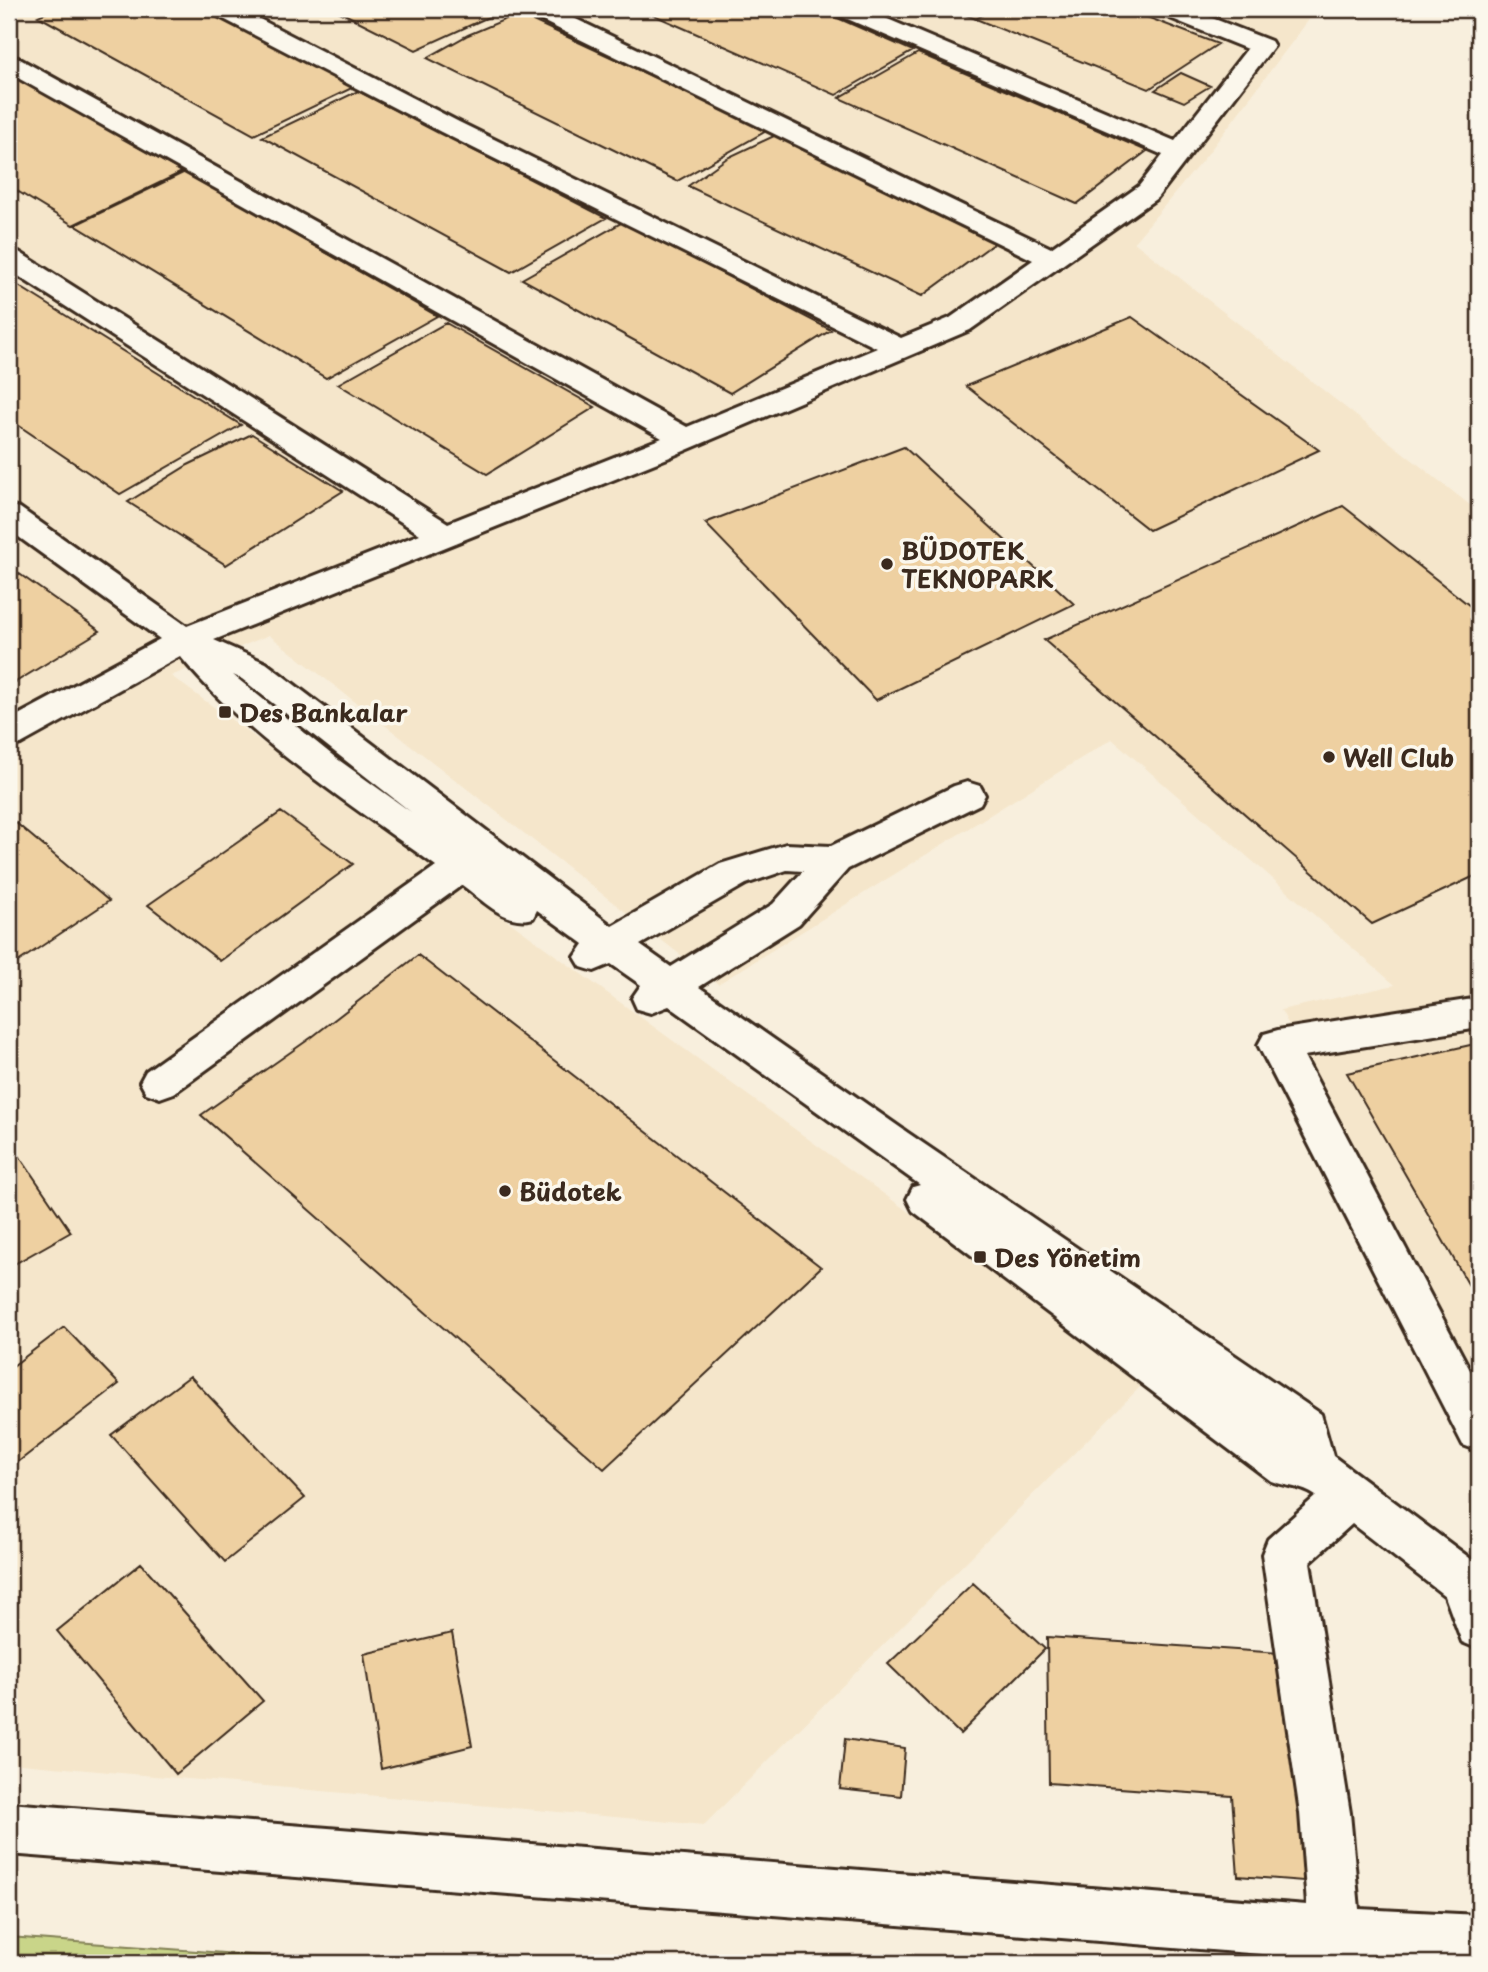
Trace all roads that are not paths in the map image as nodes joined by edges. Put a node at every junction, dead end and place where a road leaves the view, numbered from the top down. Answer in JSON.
{"nodes":[{"id":1,"x":222,"y":9,"type":"edge"},
{"id":2,"x":536,"y":9,"type":"edge"},
{"id":3,"x":844,"y":9,"type":"edge"},
{"id":4,"x":1168,"y":9,"type":"edge"},
{"id":5,"x":9,"y":63,"type":"edge"},
{"id":6,"x":1179,"y":152,"type":"junction"},
{"id":7,"x":9,"y":258,"type":"edge"},
{"id":8,"x":1052,"y":259,"type":"junction"},
{"id":9,"x":901,"y":349,"type":"junction"},
{"id":10,"x":686,"y":439,"type":"junction"},
{"id":11,"x":9,"y":515,"type":"edge"},
{"id":12,"x":444,"y":535,"type":"junction"},
{"id":13,"x":184,"y":640,"type":"junction"},
{"id":14,"x":9,"y":735,"type":"edge"},
{"id":15,"x":967,"y":795,"type":"dead end"},
{"id":16,"x":474,"y":858,"type":"junction"},
{"id":17,"x":835,"y":860,"type":"junction"},
{"id":18,"x":601,"y":951,"type":"junction"},
{"id":19,"x":660,"y":992,"type":"junction"},
{"id":20,"x":1479,"y":1013,"type":"edge"},
{"id":21,"x":160,"y":1082,"type":"dead end"},
{"id":22,"x":1479,"y":1431,"type":"edge"},
{"id":23,"x":1351,"y":1495,"type":"junction"},
{"id":24,"x":1474,"y":1583,"type":"edge"},
{"id":25,"x":1479,"y":1626,"type":"edge"},
{"id":26,"x":9,"y":1829,"type":"edge"},
{"id":27,"x":1335,"y":1934,"type":"junction"},
{"id":28,"x":1479,"y":1941,"type":"edge"}],
"edges":[{"from":1,"to":9,"type":"street"},
{"from":2,"to":8,"type":"street"},
{"from":3,"to":6,"type":"street"},
{"from":4,"to":6,"type":"street"},
{"from":5,"to":10,"type":"street"},
{"from":6,"to":8,"type":"street"},
{"from":7,"to":12,"type":"street"},
{"from":8,"to":9,"type":"street"},
{"from":9,"to":10,"type":"street"},
{"from":10,"to":12,"type":"street"},
{"from":11,"to":13,"type":"street"},
{"from":12,"to":13,"type":"street"},
{"from":13,"to":14,"type":"street"},
{"from":13,"to":16,"type":"street"},
{"from":15,"to":17,"type":"street"},
{"from":16,"to":18,"type":"street"},
{"from":16,"to":21,"type":"street"},
{"from":17,"to":18,"type":"street"},
{"from":17,"to":19,"type":"street"},
{"from":18,"to":19,"type":"street"},
{"from":19,"to":23,"type":"street"},
{"from":20,"to":22,"type":"street"},
{"from":23,"to":24,"type":"street"},
{"from":23,"to":27,"type":"street"},
{"from":24,"to":25,"type":"street"},
{"from":26,"to":27,"type":"street"},
{"from":27,"to":28,"type":"street"}]}
